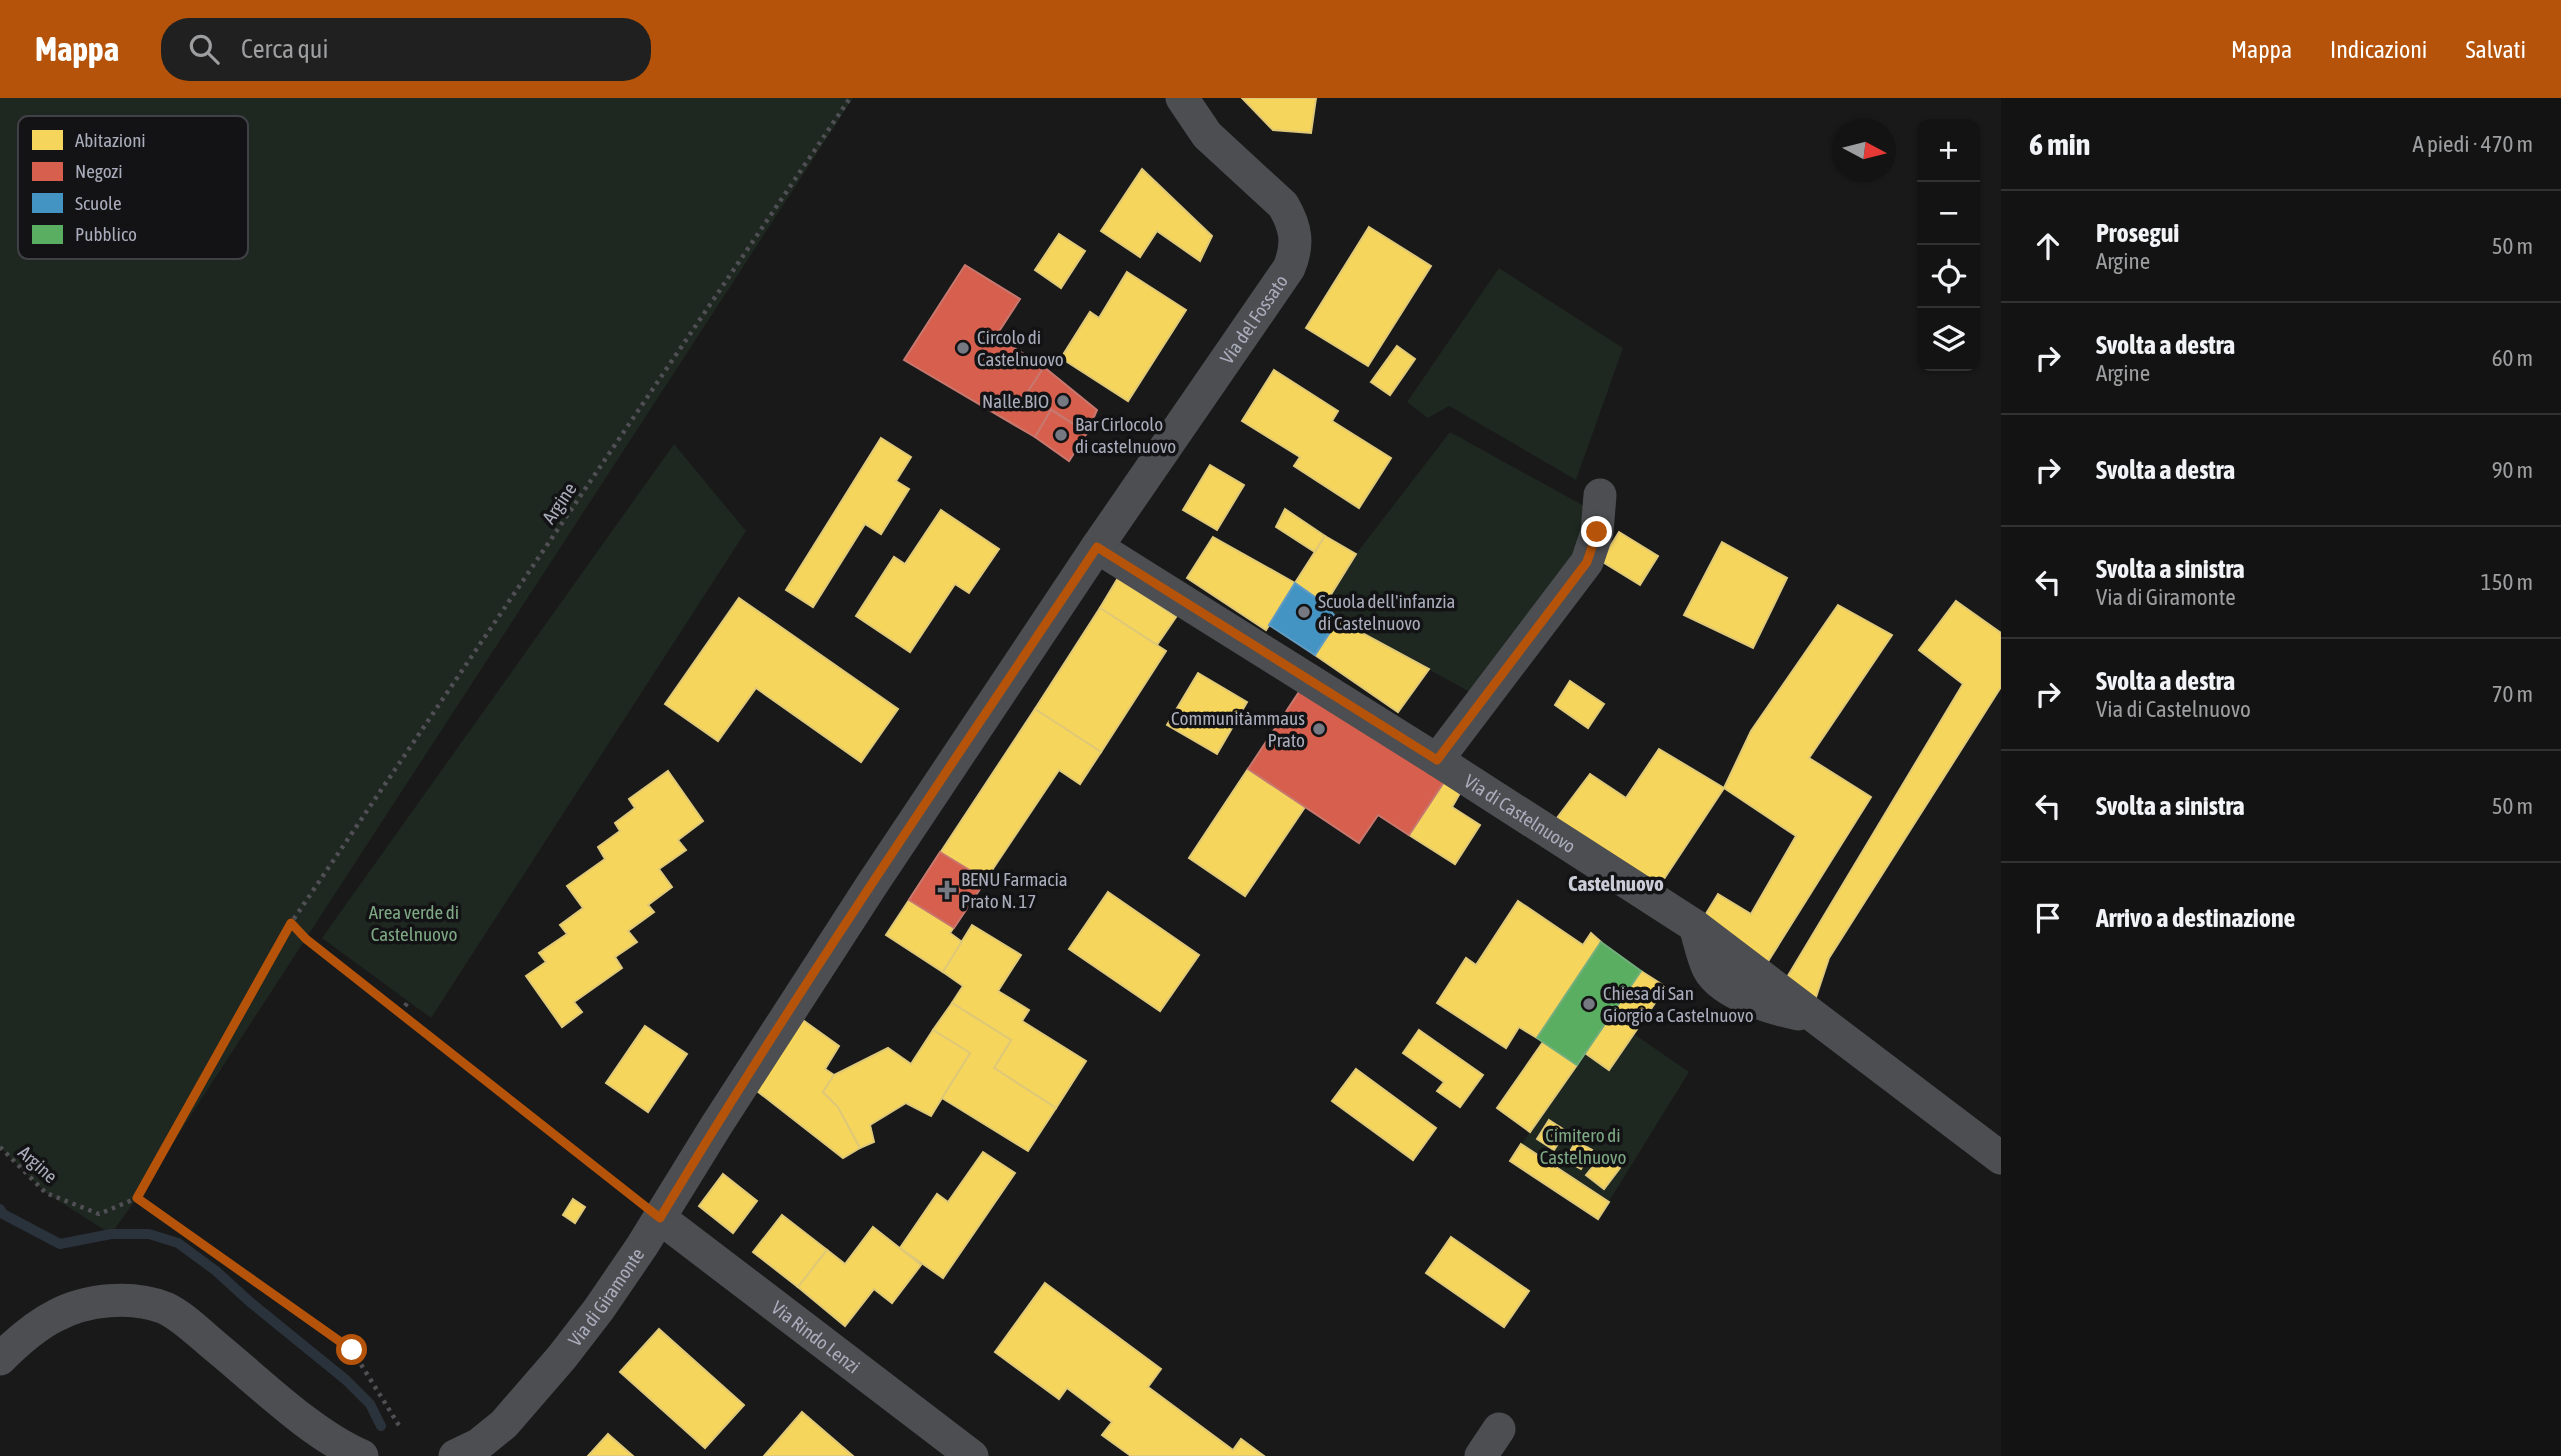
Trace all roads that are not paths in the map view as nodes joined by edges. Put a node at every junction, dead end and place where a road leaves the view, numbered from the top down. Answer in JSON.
{"nodes":[{"id":1,"x":1182,"y":98,"type":"edge"},
{"id":2,"x":1600,"y":495,"type":"dead end"},
{"id":3,"x":1097,"y":547,"type":"junction"},
{"id":4,"x":1437,"y":760,"type":"junction"},
{"id":5,"x":2001,"y":1158,"type":"edge"},
{"id":6,"x":660,"y":1218,"type":"junction"},
{"id":7,"x":0,"y":1359,"type":"edge"},
{"id":8,"x":362,"y":1456,"type":"edge"},
{"id":9,"x":455,"y":1456,"type":"edge"},
{"id":10,"x":972,"y":1456,"type":"edge"}],
"edges":[{"from":1,"to":3,"type":"street","name":"Via del Fossato"},
{"from":2,"to":4,"type":"street"},
{"from":3,"to":4,"type":"street","name":"Via di Castelnuovo"},
{"from":3,"to":6,"type":"street","name":"Via di Giramonte"},
{"from":4,"to":5,"type":"street","name":"Via di Castelnuovo"},
{"from":6,"to":9,"type":"street","name":"Via di Giramonte"},
{"from":6,"to":10,"type":"street","name":"Via Rindo Lenzi"},
{"from":7,"to":8,"type":"street"}]}
